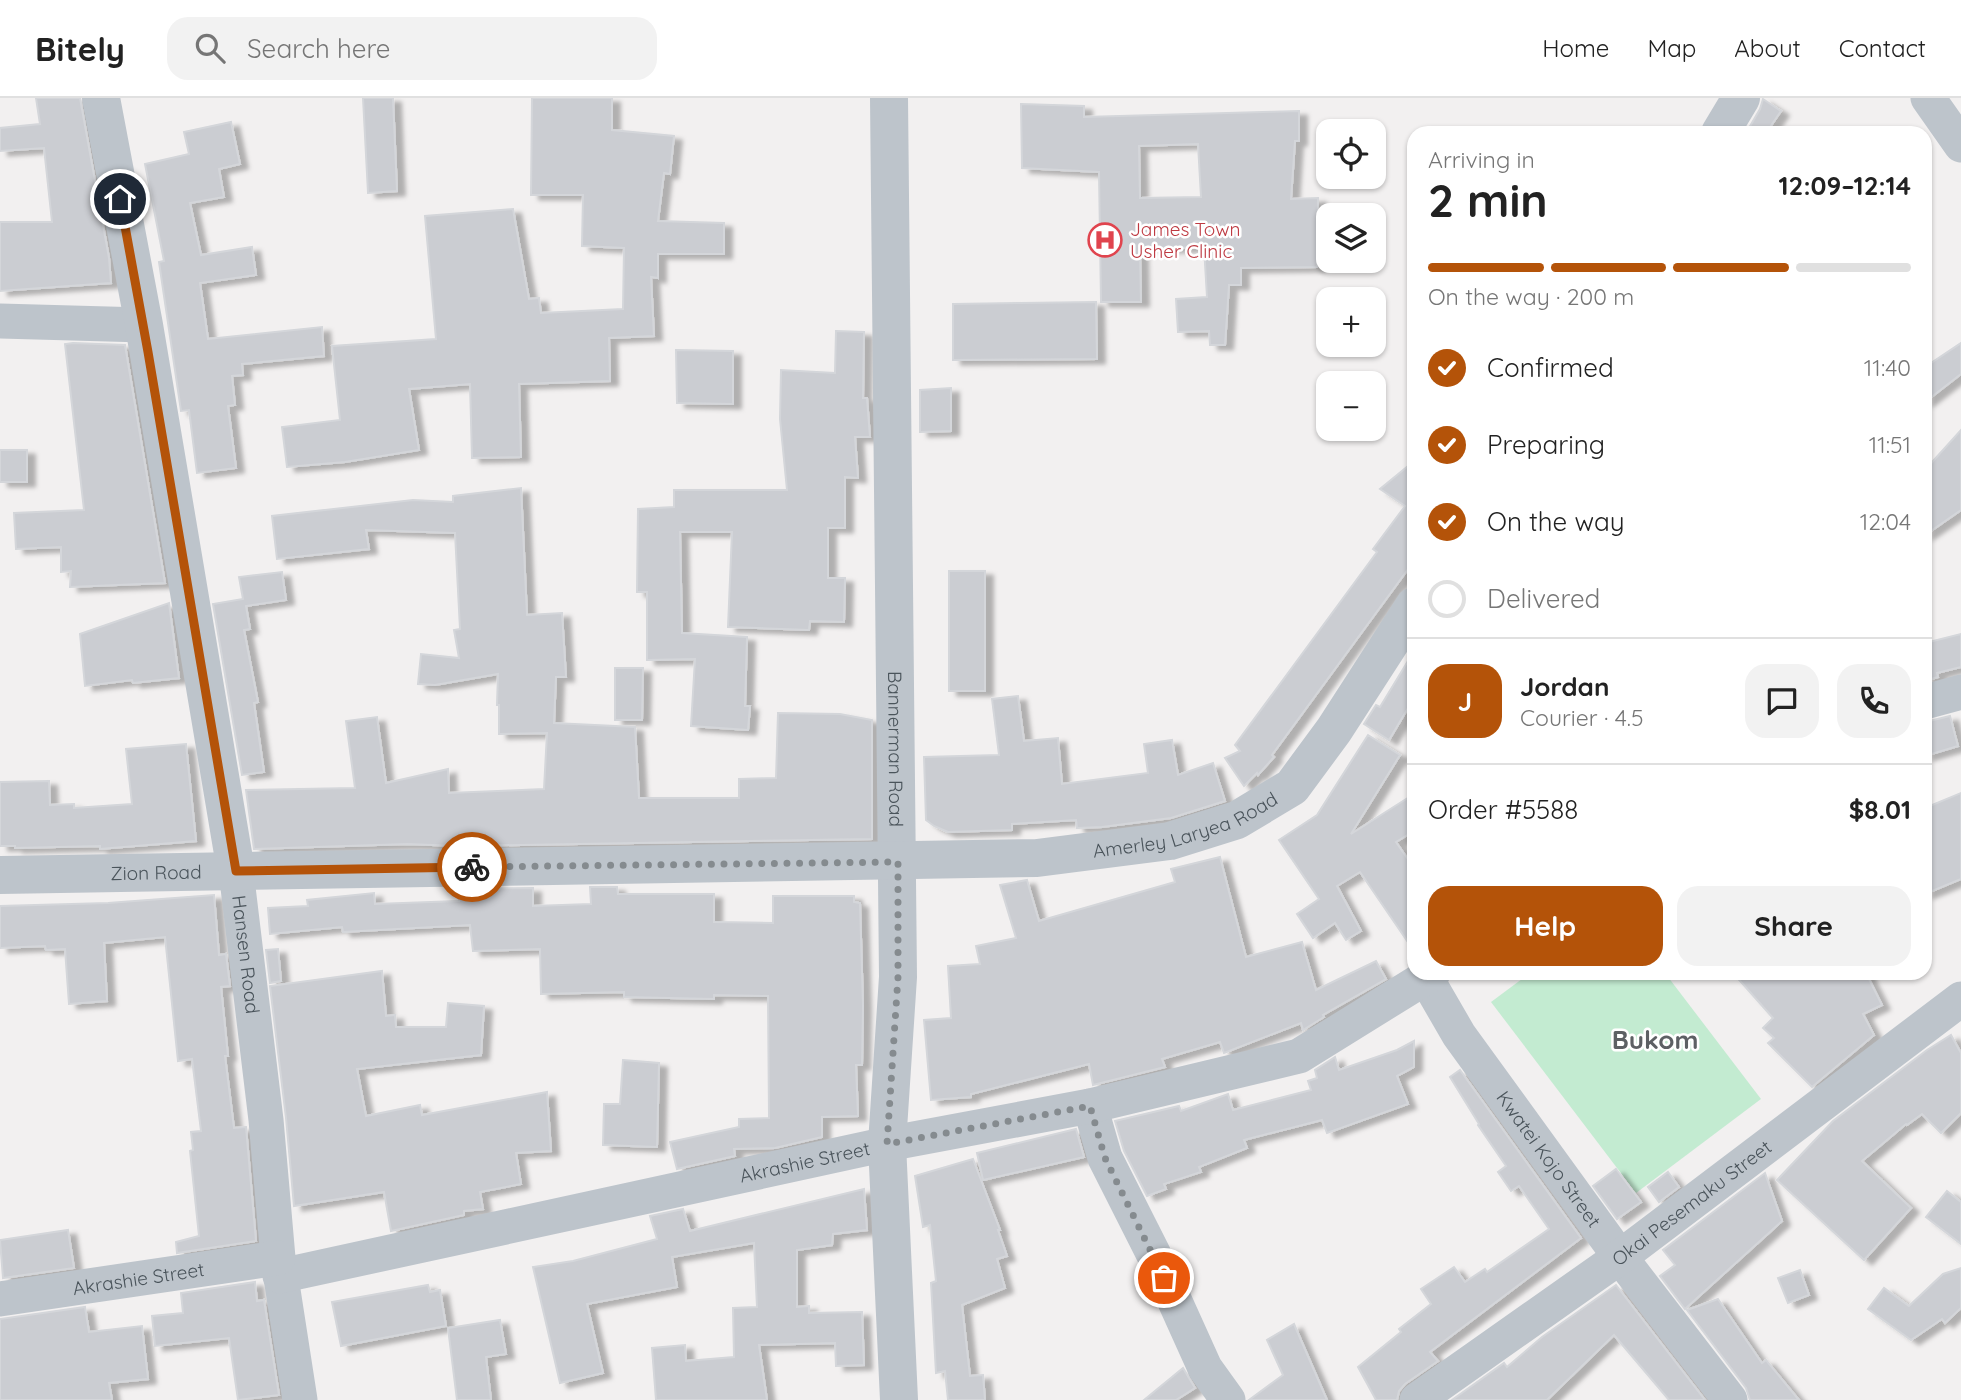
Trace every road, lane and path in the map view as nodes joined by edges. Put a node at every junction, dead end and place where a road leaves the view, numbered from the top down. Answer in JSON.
{"nodes":[{"id":1,"x":101,"y":98,"type":"edge"},
{"id":2,"x":889,"y":98,"type":"edge"},
{"id":3,"x":1741,"y":98,"type":"edge"},
{"id":4,"x":1928,"y":98,"type":"edge"},
{"id":5,"x":1724,"y":126,"type":"edge"},
{"id":6,"x":1961,"y":145,"type":"edge"},
{"id":7,"x":0,"y":321,"type":"edge"},
{"id":8,"x":144,"y":325,"type":"junction"},
{"id":9,"x":1407,"y":627,"type":"edge"},
{"id":10,"x":1961,"y":692,"type":"edge"},
{"id":11,"x":1932,"y":700,"type":"edge"},
{"id":12,"x":898,"y":862,"type":"junction"},
{"id":13,"x":236,"y":871,"type":"junction"},
{"id":14,"x":0,"y":875,"type":"edge"},
{"id":15,"x":1423,"y":980,"type":"edge"},
{"id":16,"x":1431,"y":980,"type":"edge"},
{"id":17,"x":1957,"y":1010,"type":"edge"},
{"id":18,"x":1090,"y":1106,"type":"junction"},
{"id":19,"x":887,"y":1144,"type":"junction"},
{"id":20,"x":1620,"y":1257,"type":"junction"},
{"id":21,"x":279,"y":1267,"type":"junction"},
{"id":22,"x":0,"y":1299,"type":"edge"},
{"id":23,"x":300,"y":1400,"type":"edge"},
{"id":24,"x":899,"y":1400,"type":"edge"},
{"id":25,"x":1228,"y":1400,"type":"edge"},
{"id":26,"x":1417,"y":1400,"type":"edge"},
{"id":27,"x":1730,"y":1400,"type":"edge"}],
"edges":[{"from":1,"to":8,"type":"street","name":"Hansen Road"},
{"from":2,"to":12,"type":"street","name":"Bannerman Road"},
{"from":3,"to":5,"type":"street"},
{"from":4,"to":6,"type":"street"},
{"from":7,"to":8,"type":"street"},
{"from":8,"to":13,"type":"street","name":"Hansen Road"},
{"from":9,"to":12,"type":"street","name":"Amerley Laryea Road"},
{"from":10,"to":11,"type":"street"},
{"from":12,"to":13,"type":"street","name":"Zion Road"},
{"from":12,"to":19,"type":"street","name":"Bannerman Road"},
{"from":13,"to":14,"type":"street","name":"Zion Road"},
{"from":13,"to":21,"type":"street","name":"Hansen Road"},
{"from":15,"to":18,"type":"street","name":"Akrashie Street"},
{"from":16,"to":20,"type":"street","name":"Kwatei Kojo Street"},
{"from":17,"to":20,"type":"street","name":"Okai Pesemaku Street"},
{"from":18,"to":19,"type":"street","name":"Akrashie Street"},
{"from":18,"to":25,"type":"street"},
{"from":19,"to":21,"type":"street","name":"Akrashie Street"},
{"from":19,"to":24,"type":"street","name":"Bannerman Road"},
{"from":20,"to":26,"type":"street","name":"Okai Pesemaku Street"},
{"from":20,"to":27,"type":"street","name":"Kwatei Kojo Street"},
{"from":21,"to":22,"type":"street","name":"Akrashie Street"},
{"from":21,"to":23,"type":"street","name":"Hansen Road"}]}
